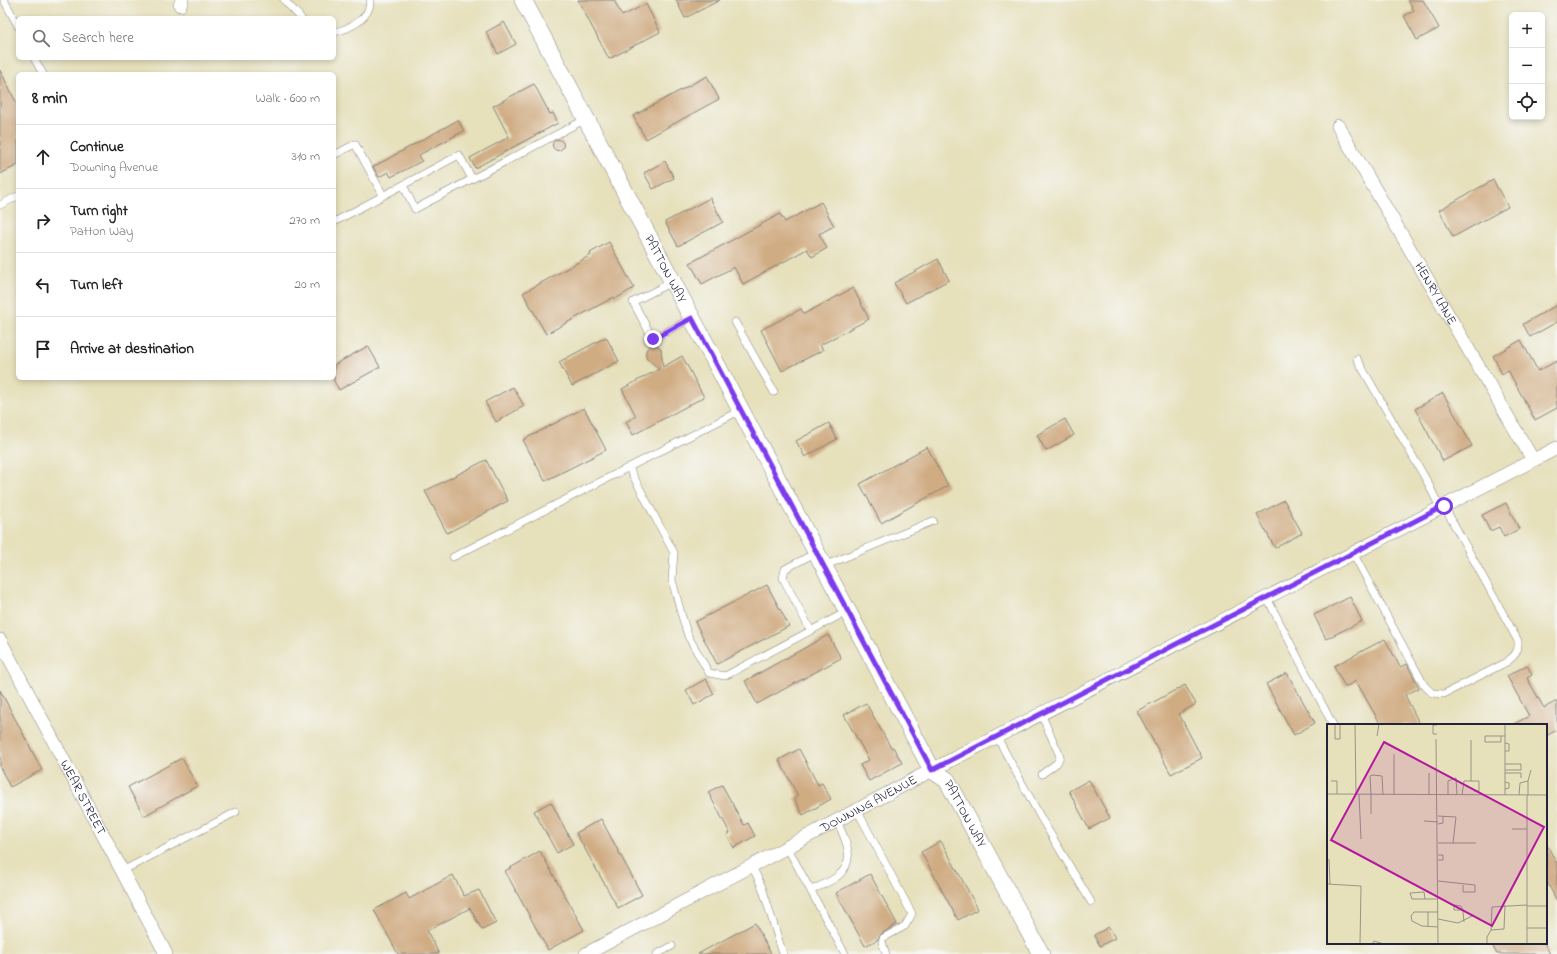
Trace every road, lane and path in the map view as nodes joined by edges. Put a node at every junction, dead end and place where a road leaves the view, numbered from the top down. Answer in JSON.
{"nodes":[{"id":1,"x":4,"y":0,"type":"edge"},
{"id":2,"x":285,"y":0,"type":"edge"},
{"id":3,"x":370,"y":0,"type":"edge"},
{"id":4,"x":524,"y":0,"type":"edge"},
{"id":5,"x":299,"y":16,"type":"edge"},
{"id":6,"x":16,"y":22,"type":"edge"},
{"id":7,"x":336,"y":32,"type":"edge"},
{"id":8,"x":35,"y":60,"type":"edge"},
{"id":9,"x":42,"y":72,"type":"edge"},
{"id":10,"x":586,"y":119,"type":"junction"},
{"id":11,"x":1338,"y":126,"type":"dead end"},
{"id":12,"x":336,"y":154,"type":"edge"},
{"id":13,"x":472,"y":179,"type":"junction"},
{"id":14,"x":402,"y":185,"type":"junction"},
{"id":15,"x":383,"y":195,"type":"junction"},
{"id":16,"x":16,"y":197,"type":"edge"},
{"id":17,"x":0,"y":205,"type":"edge"},
{"id":18,"x":336,"y":221,"type":"edge"},
{"id":19,"x":673,"y":282,"type":"junction"},
{"id":20,"x":692,"y":318,"type":"junction"},
{"id":21,"x":735,"y":322,"type":"dead end"},
{"id":22,"x":1357,"y":359,"type":"dead end"},
{"id":23,"x":774,"y":392,"type":"dead end"},
{"id":24,"x":741,"y":410,"type":"junction"},
{"id":25,"x":1557,"y":449,"type":"edge"},
{"id":26,"x":1533,"y":460,"type":"junction"},
{"id":27,"x":629,"y":468,"type":"junction"},
{"id":28,"x":1442,"y":507,"type":"junction"},
{"id":29,"x":933,"y":521,"type":"dead end"},
{"id":30,"x":1353,"y":553,"type":"junction"},
{"id":31,"x":453,"y":557,"type":"dead end"},
{"id":32,"x":820,"y":559,"type":"junction"},
{"id":33,"x":1267,"y":598,"type":"junction"},
{"id":34,"x":848,"y":611,"type":"junction"},
{"id":35,"x":810,"y":631,"type":"junction"},
{"id":36,"x":0,"y":640,"type":"edge"},
{"id":37,"x":1041,"y":714,"type":"junction"},
{"id":38,"x":1332,"y":724,"type":"edge"},
{"id":39,"x":997,"y":737,"type":"junction"},
{"id":40,"x":932,"y":770,"type":"junction"},
{"id":41,"x":1042,"y":774,"type":"dead end"},
{"id":42,"x":857,"y":810,"type":"junction"},
{"id":43,"x":236,"y":812,"type":"dead end"},
{"id":44,"x":837,"y":821,"type":"junction"},
{"id":45,"x":787,"y":847,"type":"junction"},
{"id":46,"x":752,"y":866,"type":"junction"},
{"id":47,"x":122,"y":871,"type":"junction"},
{"id":48,"x":811,"y":890,"type":"junction"},
{"id":49,"x":1091,"y":902,"type":"dead end"},
{"id":50,"x":672,"y":946,"type":"dead end"},
{"id":51,"x":166,"y":954,"type":"edge"},
{"id":52,"x":586,"y":954,"type":"edge"},
{"id":53,"x":657,"y":954,"type":"edge"},
{"id":54,"x":783,"y":954,"type":"edge"},
{"id":55,"x":845,"y":954,"type":"edge"},
{"id":56,"x":886,"y":954,"type":"edge"},
{"id":57,"x":1041,"y":954,"type":"edge"}],
"edges":[{"from":1,"to":6,"type":"lane"},
{"from":2,"to":5,"type":"lane"},
{"from":3,"to":7,"type":"lane"},
{"from":4,"to":10,"type":"street","name":"PATTON WAY"},
{"from":8,"to":9,"type":"lane"},
{"from":10,"to":13,"type":"lane"},
{"from":10,"to":19,"type":"street","name":"PATTON WAY"},
{"from":11,"to":26,"type":"street","name":"HENRY LANE"},
{"from":12,"to":15,"type":"lane"},
{"from":13,"to":14,"type":"lane"},
{"from":13,"to":14,"type":"lane"},
{"from":14,"to":15,"type":"lane"},
{"from":15,"to":18,"type":"lane"},
{"from":16,"to":17,"type":"lane"},
{"from":19,"to":20,"type":"street","name":"PATTON WAY"},
{"from":19,"to":20,"type":"lane"},
{"from":20,"to":24,"type":"street","name":"PATTON WAY"},
{"from":21,"to":23,"type":"lane"},
{"from":22,"to":28,"type":"lane"},
{"from":24,"to":27,"type":"lane"},
{"from":24,"to":32,"type":"street","name":"PATTON WAY"},
{"from":25,"to":26,"type":"street","name":"DOWNING AVENUE"},
{"from":26,"to":28,"type":"street","name":"DOWNING AVENUE"},
{"from":27,"to":31,"type":"lane"},
{"from":27,"to":35,"type":"lane"},
{"from":28,"to":30,"type":"street","name":"DOWNING AVENUE"},
{"from":28,"to":30,"type":"lane"},
{"from":29,"to":32,"type":"lane"},
{"from":30,"to":33,"type":"street","name":"DOWNING AVENUE"},
{"from":32,"to":34,"type":"street","name":"PATTON WAY"},
{"from":32,"to":35,"type":"lane"},
{"from":33,"to":37,"type":"street","name":"DOWNING AVENUE"},
{"from":33,"to":38,"type":"lane"},
{"from":34,"to":35,"type":"lane"},
{"from":34,"to":40,"type":"street","name":"PATTON WAY"},
{"from":36,"to":47,"type":"street","name":"WEAR STREET"},
{"from":37,"to":39,"type":"street","name":"DOWNING AVENUE"},
{"from":37,"to":41,"type":"lane"},
{"from":39,"to":40,"type":"street","name":"DOWNING AVENUE"},
{"from":39,"to":49,"type":"lane"},
{"from":40,"to":42,"type":"street","name":"DOWNING AVENUE"},
{"from":40,"to":57,"type":"street","name":"PATTON WAY"},
{"from":42,"to":44,"type":"street","name":"DOWNING AVENUE"},
{"from":42,"to":56,"type":"lane"},
{"from":43,"to":47,"type":"lane"},
{"from":44,"to":45,"type":"street","name":"DOWNING AVENUE"},
{"from":44,"to":48,"type":"lane"},
{"from":45,"to":46,"type":"street","name":"DOWNING AVENUE"},
{"from":45,"to":48,"type":"lane"},
{"from":46,"to":52,"type":"street","name":"DOWNING AVENUE"},
{"from":46,"to":54,"type":"lane"},
{"from":47,"to":51,"type":"street","name":"WEAR STREET"},
{"from":48,"to":55,"type":"lane"},
{"from":50,"to":53,"type":"lane"}]}
